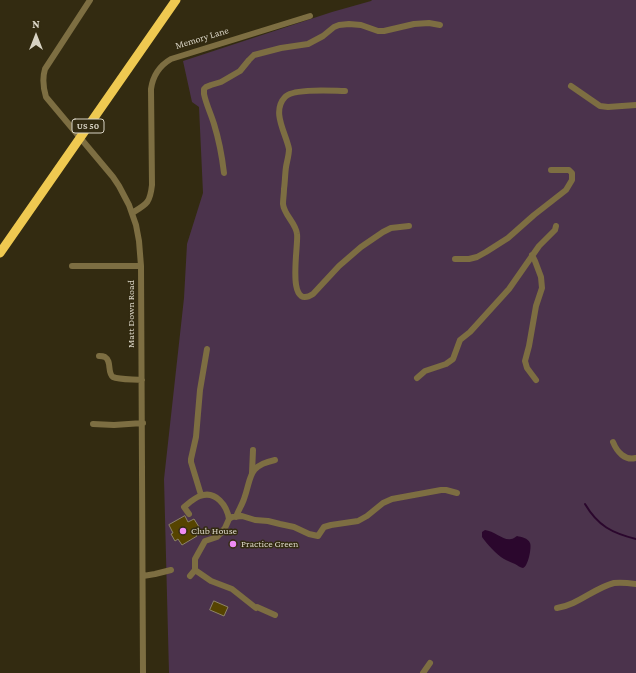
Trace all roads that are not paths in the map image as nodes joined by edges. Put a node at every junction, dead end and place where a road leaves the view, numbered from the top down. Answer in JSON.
{"nodes":[{"id":1,"x":90,"y":0,"type":"edge"},
{"id":2,"x":176,"y":0,"type":"edge"},
{"id":3,"x":310,"y":16,"type":"dead end"},
{"id":4,"x":440,"y":25,"type":"dead end"},
{"id":5,"x":571,"y":86,"type":"dead end"},
{"id":6,"x":345,"y":91,"type":"dead end"},
{"id":7,"x":636,"y":105,"type":"edge"},
{"id":8,"x":80,"y":138,"type":"junction"},
{"id":9,"x":551,"y":170,"type":"dead end"},
{"id":10,"x":224,"y":173,"type":"dead end"},
{"id":11,"x":132,"y":213,"type":"junction"},
{"id":12,"x":409,"y":226,"type":"dead end"},
{"id":13,"x":556,"y":226,"type":"dead end"},
{"id":14,"x":0,"y":253,"type":"edge"},
{"id":15,"x":532,"y":255,"type":"junction"},
{"id":16,"x":455,"y":260,"type":"dead end"},
{"id":17,"x":72,"y":266,"type":"dead end"},
{"id":18,"x":141,"y":266,"type":"junction"},
{"id":19,"x":207,"y":349,"type":"dead end"},
{"id":20,"x":99,"y":356,"type":"dead end"},
{"id":21,"x":417,"y":378,"type":"dead end"},
{"id":22,"x":142,"y":380,"type":"junction"},
{"id":23,"x":536,"y":380,"type":"dead end"},
{"id":24,"x":143,"y":423,"type":"junction"},
{"id":25,"x":93,"y":424,"type":"dead end"},
{"id":26,"x":613,"y":442,"type":"dead end"},
{"id":27,"x":253,"y":450,"type":"dead end"},
{"id":28,"x":636,"y":458,"type":"edge"},
{"id":29,"x":275,"y":460,"type":"dead end"},
{"id":30,"x":252,"y":473,"type":"junction"},
{"id":31,"x":457,"y":493,"type":"dead end"},
{"id":32,"x":201,"y":495,"type":"junction"},
{"id":33,"x":188,"y":514,"type":"dead end"},
{"id":34,"x":236,"y":517,"type":"junction"},
{"id":35,"x":229,"y":519,"type":"junction"},
{"id":36,"x":171,"y":570,"type":"dead end"},
{"id":37,"x":194,"y":570,"type":"junction"},
{"id":38,"x":143,"y":576,"type":"junction"},
{"id":39,"x":190,"y":576,"type":"dead end"},
{"id":40,"x":636,"y":584,"type":"edge"},
{"id":41,"x":557,"y":608,"type":"dead end"},
{"id":42,"x":275,"y":615,"type":"dead end"},
{"id":43,"x":430,"y":664,"type":"dead end"},
{"id":44,"x":143,"y":673,"type":"edge"},
{"id":45,"x":423,"y":673,"type":"edge"}],
"edges":[{"from":1,"to":8,"type":"street","name":"Matt Down Road"},
{"from":2,"to":8,"type":"highway","number":"US 50"},
{"from":3,"to":11,"type":"street","name":"Memory Lane"},
{"from":4,"to":10,"type":"street"},
{"from":5,"to":7,"type":"street"},
{"from":6,"to":12,"type":"street"},
{"from":8,"to":11,"type":"street","name":"Matt Down Road"},
{"from":8,"to":14,"type":"highway","number":"US 50"},
{"from":9,"to":16,"type":"street"},
{"from":11,"to":18,"type":"street","name":"Matt Down Road"},
{"from":13,"to":15,"type":"street"},
{"from":15,"to":21,"type":"street"},
{"from":15,"to":23,"type":"street"},
{"from":17,"to":18,"type":"street"},
{"from":18,"to":22,"type":"street","name":"Matt Down Road"},
{"from":19,"to":32,"type":"street"},
{"from":20,"to":22,"type":"street"},
{"from":22,"to":24,"type":"street","name":"Matt Down Road"},
{"from":24,"to":25,"type":"street"},
{"from":24,"to":38,"type":"street","name":"Matt Down Road"},
{"from":26,"to":28,"type":"street"},
{"from":27,"to":30,"type":"street"},
{"from":29,"to":30,"type":"street"},
{"from":30,"to":34,"type":"street"},
{"from":31,"to":34,"type":"street"},
{"from":32,"to":33,"type":"street"},
{"from":32,"to":35,"type":"street"},
{"from":34,"to":35,"type":"street"},
{"from":35,"to":37,"type":"street"},
{"from":36,"to":38,"type":"street"},
{"from":37,"to":39,"type":"street"},
{"from":37,"to":42,"type":"street"},
{"from":38,"to":44,"type":"street","name":"Matt Down Road"},
{"from":40,"to":41,"type":"street"},
{"from":43,"to":45,"type":"street"}]}
